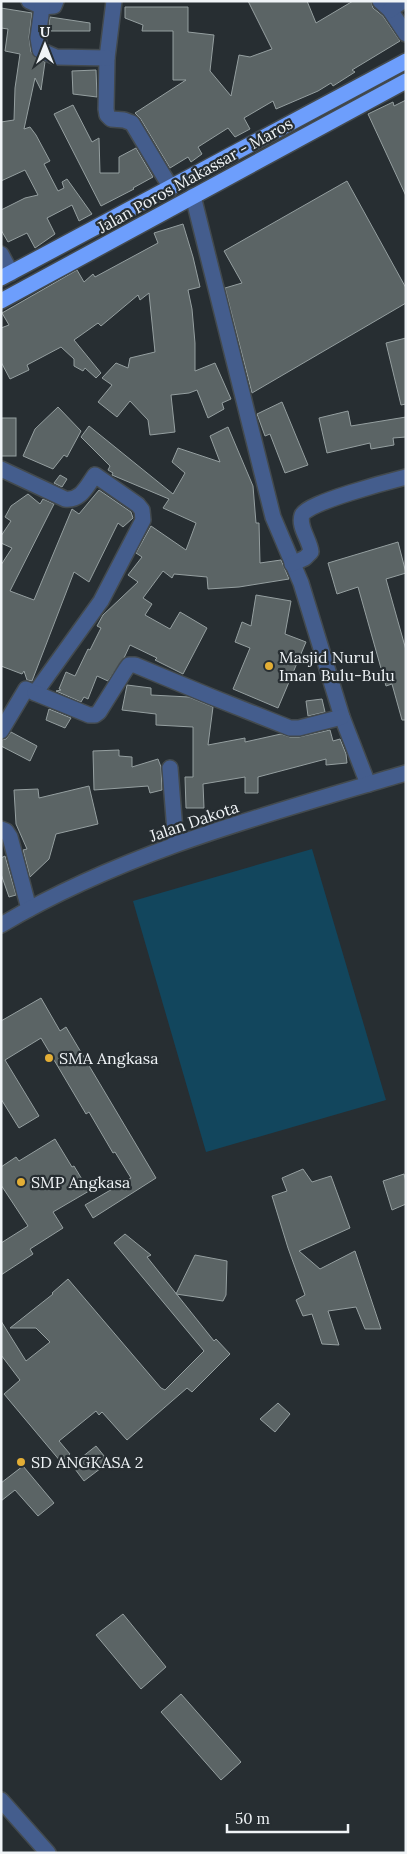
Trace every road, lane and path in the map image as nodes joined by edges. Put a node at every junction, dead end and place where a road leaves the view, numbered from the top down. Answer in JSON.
{"nodes":[{"id":1,"x":114,"y":1,"type":"edge"},
{"id":2,"x":403,"y":1,"type":"edge"},
{"id":3,"x":42,"y":3,"type":"edge"},
{"id":4,"x":385,"y":6,"type":"edge"},
{"id":5,"x":406,"y":34,"type":"edge"},
{"id":6,"x":107,"y":58,"type":"junction"},
{"id":7,"x":406,"y":61,"type":"edge"},
{"id":8,"x":406,"y":82,"type":"edge"},
{"id":9,"x":171,"y":188,"type":"junction"},
{"id":10,"x":193,"y":196,"type":"junction"},
{"id":11,"x":1,"y":254,"type":"edge"},
{"id":12,"x":6,"y":276,"type":"edge"},
{"id":13,"x":1,"y":301,"type":"edge"},
{"id":14,"x":1,"y":468,"type":"edge"},
{"id":15,"x":406,"y":477,"type":"edge"},
{"id":16,"x":292,"y":564,"type":"junction"},
{"id":17,"x":35,"y":693,"type":"junction"},
{"id":18,"x":342,"y":717,"type":"junction"},
{"id":19,"x":1,"y":731,"type":"edge"},
{"id":20,"x":170,"y":768,"type":"dead end"},
{"id":21,"x":406,"y":773,"type":"edge"},
{"id":22,"x":368,"y":784,"type":"junction"},
{"id":23,"x":1,"y":829,"type":"edge"},
{"id":24,"x":176,"y":844,"type":"junction"},
{"id":25,"x":29,"y":909,"type":"junction"},
{"id":26,"x":1,"y":925,"type":"edge"},
{"id":27,"x":1,"y":1800,"type":"edge"},
{"id":28,"x":48,"y":1853,"type":"edge"}],
"edges":[{"from":1,"to":6,"type":"street"},
{"from":2,"to":4,"type":"street"},
{"from":3,"to":6,"type":"street"},
{"from":4,"to":5,"type":"street"},
{"from":6,"to":9,"type":"street"},
{"from":7,"to":9,"type":"highway","name":"Jalan Poros Makassar - Maros"},
{"from":8,"to":10,"type":"highway","name":"Jalan Poros Makassar - Maros"},
{"from":9,"to":12,"type":"highway","name":"Jalan Poros Makassar - Maros"},
{"from":10,"to":13,"type":"highway","name":"Jalan Poros Makassar - Maros"},
{"from":10,"to":16,"type":"street"},
{"from":11,"to":12,"type":"street"},
{"from":14,"to":17,"type":"street"},
{"from":15,"to":16,"type":"street"},
{"from":16,"to":18,"type":"street"},
{"from":17,"to":18,"type":"street"},
{"from":17,"to":19,"type":"street"},
{"from":18,"to":22,"type":"street"},
{"from":20,"to":24,"type":"street"},
{"from":21,"to":22,"type":"street","name":"Jalan Dakota"},
{"from":22,"to":24,"type":"street","name":"Jalan Dakota"},
{"from":23,"to":25,"type":"street"},
{"from":24,"to":25,"type":"street","name":"Jalan Dakota"},
{"from":25,"to":26,"type":"street","name":"Jalan Dakota"},
{"from":27,"to":28,"type":"street"}]}
